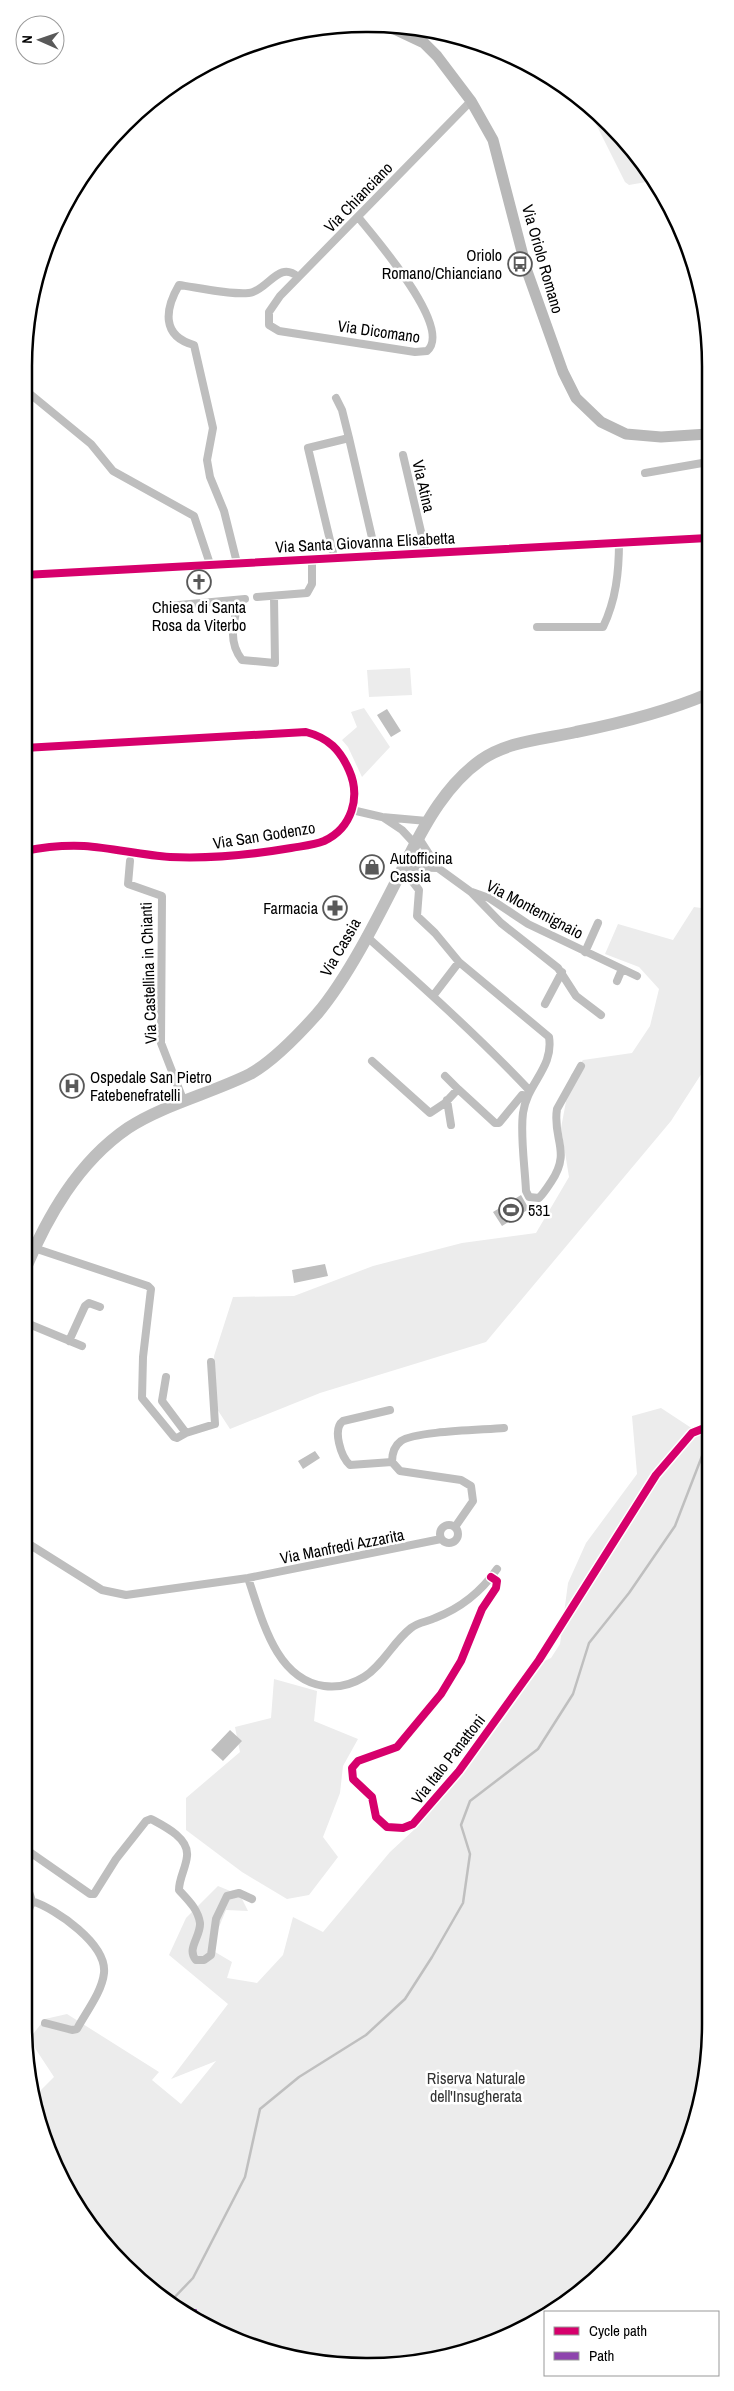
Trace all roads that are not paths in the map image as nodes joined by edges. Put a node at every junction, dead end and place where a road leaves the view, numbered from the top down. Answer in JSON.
{"nodes":[{"id":1,"x":406,"y":35,"type":"edge"},
{"id":2,"x":471,"y":100,"type":"junction"},
{"id":3,"x":358,"y":217,"type":"junction"},
{"id":4,"x":298,"y":278,"type":"junction"},
{"id":5,"x":268,"y":316,"type":"joint"},
{"id":6,"x":32,"y":396,"type":"edge"},
{"id":7,"x":336,"y":398,"type":"dead end"},
{"id":8,"x":702,"y":434,"type":"edge"},
{"id":9,"x":349,"y":438,"type":"junction"},
{"id":10,"x":402,"y":455,"type":"dead end"},
{"id":11,"x":702,"y":463,"type":"edge"},
{"id":12,"x":645,"y":473,"type":"dead end"},
{"id":13,"x":702,"y":538,"type":"edge"},
{"id":14,"x":618,"y":542,"type":"junction"},
{"id":15,"x":426,"y":553,"type":"junction"},
{"id":16,"x":376,"y":555,"type":"junction"},
{"id":17,"x":334,"y":557,"type":"junction"},
{"id":18,"x":312,"y":559,"type":"junction"},
{"id":19,"x":237,"y":563,"type":"junction"},
{"id":20,"x":210,"y":564,"type":"junction"},
{"id":21,"x":32,"y":575,"type":"edge"},
{"id":22,"x":274,"y":596,"type":"junction"},
{"id":23,"x":257,"y":597,"type":"dead end"},
{"id":24,"x":157,"y":607,"type":"dead end"},
{"id":25,"x":537,"y":628,"type":"dead end"},
{"id":26,"x":702,"y":696,"type":"edge"},
{"id":27,"x":32,"y":748,"type":"edge"},
{"id":28,"x":352,"y":810,"type":"junction"},
{"id":29,"x":382,"y":818,"type":"junction"},
{"id":30,"x":427,"y":821,"type":"junction"},
{"id":31,"x":416,"y":840,"type":"junction"},
{"id":32,"x":32,"y":850,"type":"edge"},
{"id":33,"x":130,"y":861,"type":"dead end"},
{"id":34,"x":403,"y":868,"type":"junction"},
{"id":35,"x":438,"y":868,"type":"junction"},
{"id":36,"x":471,"y":892,"type":"junction"},
{"id":37,"x":598,"y":923,"type":"dead end"},
{"id":38,"x":366,"y":936,"type":"junction"},
{"id":39,"x":585,"y":952,"type":"junction"},
{"id":40,"x":459,"y":962,"type":"junction"},
{"id":41,"x":622,"y":969,"type":"junction"},
{"id":42,"x":562,"y":972,"type":"junction"},
{"id":43,"x":637,"y":976,"type":"dead end"},
{"id":44,"x":617,"y":981,"type":"dead end"},
{"id":45,"x":433,"y":996,"type":"junction"},
{"id":46,"x":545,"y":1004,"type":"dead end"},
{"id":47,"x":601,"y":1015,"type":"dead end"},
{"id":48,"x":372,"y":1061,"type":"dead end"},
{"id":49,"x":581,"y":1066,"type":"dead end"},
{"id":50,"x":445,"y":1076,"type":"dead end"},
{"id":51,"x":458,"y":1089,"type":"junction"},
{"id":52,"x":529,"y":1094,"type":"junction"},
{"id":53,"x":448,"y":1100,"type":"junction"},
{"id":54,"x":184,"y":1102,"type":"junction"},
{"id":55,"x":451,"y":1125,"type":"dead end"},
{"id":56,"x":34,"y":1248,"type":"junction"},
{"id":57,"x":32,"y":1253,"type":"edge"},
{"id":58,"x":100,"y":1307,"type":"dead end"},
{"id":59,"x":32,"y":1325,"type":"edge"},
{"id":60,"x":69,"y":1340,"type":"junction"},
{"id":61,"x":82,"y":1346,"type":"dead end"},
{"id":62,"x":211,"y":1362,"type":"dead end"},
{"id":63,"x":166,"y":1377,"type":"dead end"},
{"id":64,"x":390,"y":1410,"type":"dead end"},
{"id":65,"x":504,"y":1428,"type":"dead end"},
{"id":66,"x":702,"y":1431,"type":"edge"},
{"id":67,"x":186,"y":1433,"type":"junction"},
{"id":68,"x":392,"y":1462,"type":"junction"},
{"id":69,"x":455,"y":1527,"type":"junction"},
{"id":70,"x":441,"y":1539,"type":"junction"},
{"id":71,"x":32,"y":1546,"type":"edge"},
{"id":72,"x":496,"y":1569,"type":"dead end"},
{"id":73,"x":492,"y":1576,"type":"junction"},
{"id":74,"x":248,"y":1578,"type":"junction"},
{"id":75,"x":32,"y":1854,"type":"edge"},
{"id":76,"x":252,"y":1899,"type":"dead end"},
{"id":77,"x":32,"y":1901,"type":"edge"},
{"id":78,"x":45,"y":2023,"type":"dead end"}],
"edges":[{"from":1,"to":2,"type":"street","name":"Via Oriolo Romano"},
{"from":2,"to":3,"type":"street","name":"Via Chianciano"},
{"from":2,"to":8,"type":"street","name":"Via Oriolo Romano"},
{"from":3,"to":4,"type":"street","name":"Via Chianciano"},
{"from":3,"to":5,"type":"street","name":"Via Dicomano"},
{"from":4,"to":5,"type":"street","name":"Via Chianciano"},
{"from":4,"to":19,"type":"street"},
{"from":6,"to":20,"type":"street"},
{"from":7,"to":9,"type":"street"},
{"from":9,"to":16,"type":"street"},
{"from":9,"to":17,"type":"street"},
{"from":10,"to":15,"type":"street","name":"Via Atina"},
{"from":11,"to":12,"type":"street"},
{"from":13,"to":14,"type":"street","name":"Via Santa Giovanna Elisabetta"},
{"from":14,"to":15,"type":"street","name":"Via Santa Giovanna Elisabetta"},
{"from":14,"to":25,"type":"street"},
{"from":15,"to":16,"type":"street","name":"Via Santa Giovanna Elisabetta"},
{"from":16,"to":17,"type":"street","name":"Via Santa Giovanna Elisabetta"},
{"from":17,"to":18,"type":"street","name":"Via Santa Giovanna Elisabetta"},
{"from":18,"to":19,"type":"street","name":"Via Santa Giovanna Elisabetta"},
{"from":18,"to":22,"type":"street"},
{"from":19,"to":20,"type":"street","name":"Via Santa Giovanna Elisabetta"},
{"from":20,"to":21,"type":"street","name":"Via Santa Giovanna Elisabetta"},
{"from":22,"to":23,"type":"street"},
{"from":22,"to":24,"type":"street"},
{"from":26,"to":30,"type":"main road","name":"Via Cassia"},
{"from":27,"to":28,"type":"street"},
{"from":28,"to":29,"type":"street"},
{"from":28,"to":32,"type":"street","name":"Via San Godenzo"},
{"from":29,"to":30,"type":"street"},
{"from":29,"to":31,"type":"street","name":"Via Montemignaio"},
{"from":30,"to":31,"type":"main road","name":"Via Cassia"},
{"from":31,"to":34,"type":"main road","name":"Via Cassia"},
{"from":31,"to":35,"type":"street","name":"Via Montemignaio"},
{"from":33,"to":54,"type":"street","name":"Via Castellina in Chianti"},
{"from":34,"to":35,"type":"street"},
{"from":34,"to":38,"type":"main road","name":"Via Cassia"},
{"from":34,"to":40,"type":"street"},
{"from":35,"to":36,"type":"street","name":"Via Montemignaio"},
{"from":36,"to":39,"type":"street","name":"Via Montemignaio"},
{"from":36,"to":42,"type":"street","name":"Via Montemignaio"},
{"from":37,"to":39,"type":"street","name":"Via Montemignaio"},
{"from":38,"to":45,"type":"street"},
{"from":38,"to":54,"type":"main road","name":"Via Cassia"},
{"from":39,"to":41,"type":"street","name":"Via Montemignaio"},
{"from":40,"to":45,"type":"street"},
{"from":40,"to":52,"type":"street"},
{"from":41,"to":43,"type":"street","name":"Via Montemignaio"},
{"from":41,"to":44,"type":"street"},
{"from":42,"to":46,"type":"street"},
{"from":42,"to":47,"type":"street","name":"Via Montemignaio"},
{"from":45,"to":52,"type":"street"},
{"from":48,"to":53,"type":"street"},
{"from":49,"to":52,"type":"street"},
{"from":50,"to":51,"type":"street"},
{"from":51,"to":52,"type":"street"},
{"from":51,"to":53,"type":"street"},
{"from":53,"to":55,"type":"street"},
{"from":54,"to":56,"type":"main road","name":"Via Cassia"},
{"from":56,"to":57,"type":"main road","name":"Via Cassia"},
{"from":56,"to":67,"type":"street"},
{"from":58,"to":60,"type":"street"},
{"from":59,"to":60,"type":"street"},
{"from":60,"to":61,"type":"street"},
{"from":62,"to":67,"type":"street"},
{"from":63,"to":67,"type":"street"},
{"from":64,"to":68,"type":"street"},
{"from":65,"to":68,"type":"street"},
{"from":66,"to":73,"type":"street","name":"Via Italo Panattoni"},
{"from":68,"to":69,"type":"street"},
{"from":69,"to":70,"type":"street"},
{"from":69,"to":70,"type":"street"},
{"from":70,"to":74,"type":"street","name":"Via Manfredi Azzarita"},
{"from":71,"to":74,"type":"street","name":"Via Manfredi Azzarita"},
{"from":72,"to":73,"type":"street","name":"Via Italo Panattoni"},
{"from":73,"to":74,"type":"street","name":"Via Italo Panattoni"},
{"from":75,"to":76,"type":"street"},
{"from":77,"to":78,"type":"street"}]}
